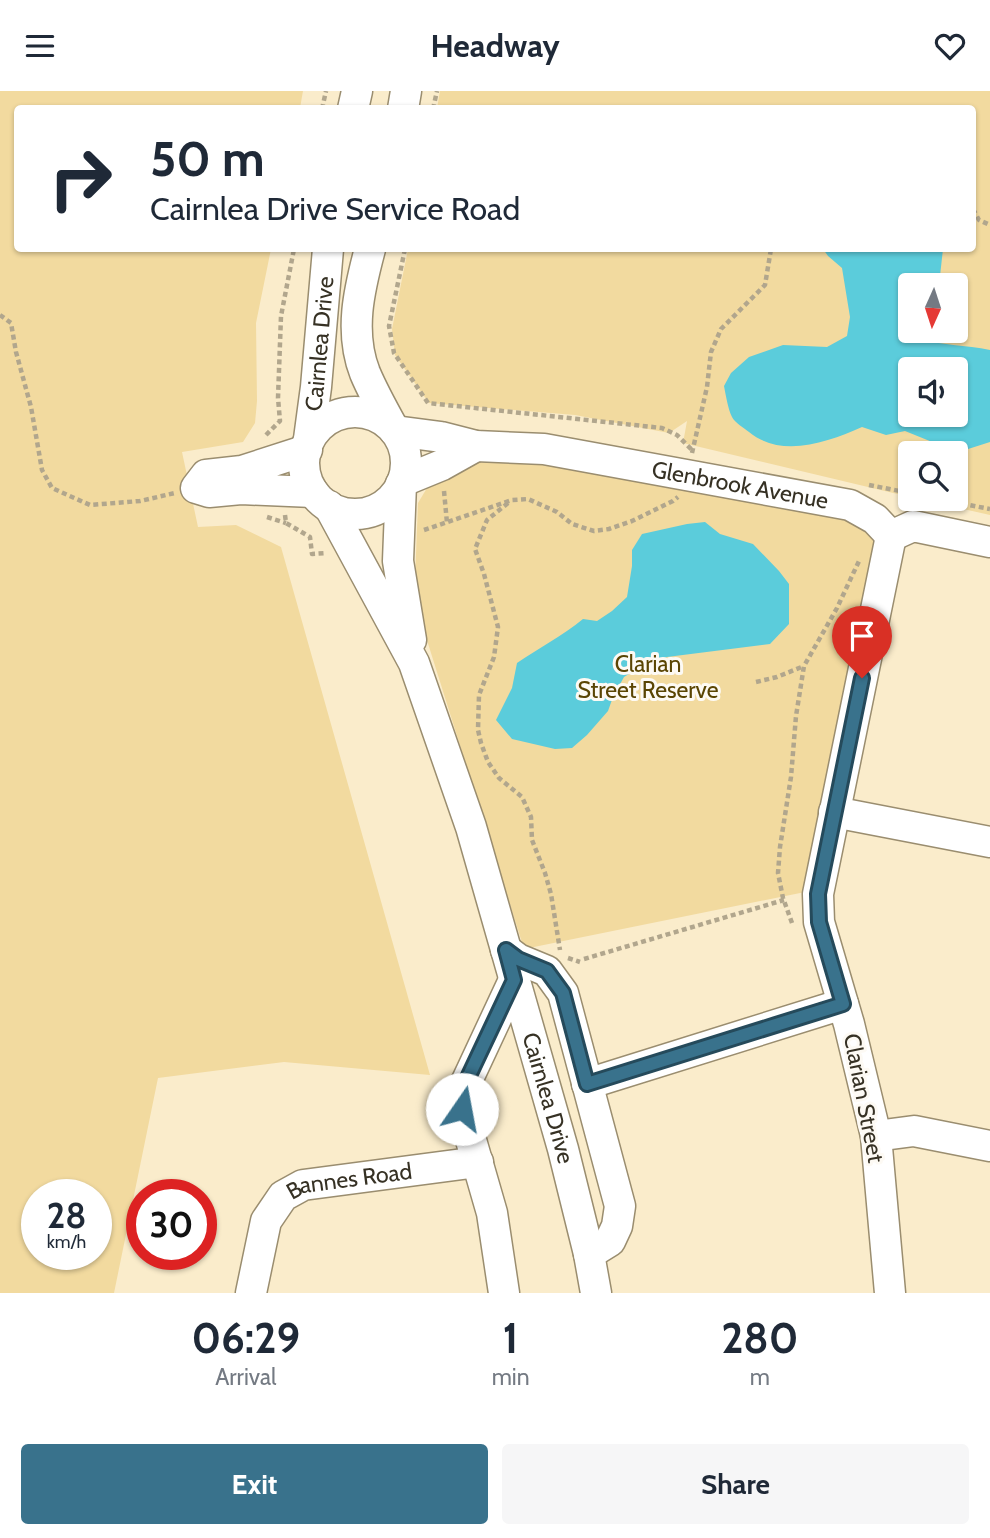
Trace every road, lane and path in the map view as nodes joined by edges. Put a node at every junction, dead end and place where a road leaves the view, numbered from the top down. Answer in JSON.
{"nodes":[{"id":1,"x":976,"y":214,"type":"edge"},
{"id":2,"x":990,"y":225,"type":"edge"},
{"id":3,"x":293,"y":252,"type":"edge"},
{"id":4,"x":328,"y":252,"type":"edge"},
{"id":5,"x":369,"y":252,"type":"edge"},
{"id":6,"x":404,"y":252,"type":"edge"},
{"id":7,"x":770,"y":252,"type":"edge"},
{"id":8,"x":0,"y":315,"type":"edge"},
{"id":9,"x":394,"y":430,"type":"junction"},
{"id":10,"x":308,"y":445,"type":"junction"},
{"id":11,"x":476,"y":446,"type":"junction"},
{"id":12,"x":270,"y":462,"type":"junction"},
{"id":13,"x":689,"y":463,"type":"junction"},
{"id":14,"x":402,"y":482,"type":"junction"},
{"id":15,"x":196,"y":488,"type":"junction"},
{"id":16,"x":280,"y":491,"type":"junction"},
{"id":17,"x":321,"y":499,"type":"junction"},
{"id":18,"x":512,"y":500,"type":"junction"},
{"id":19,"x":968,"y":505,"type":"edge"},
{"id":20,"x":990,"y":509,"type":"edge"},
{"id":21,"x":891,"y":536,"type":"junction"},
{"id":22,"x":399,"y":538,"type":"junction"},
{"id":23,"x":990,"y":542,"type":"edge"},
{"id":24,"x":353,"y":551,"type":"junction"},
{"id":25,"x":414,"y":663,"type":"junction"},
{"id":26,"x":804,"y":666,"type":"dead end"},
{"id":27,"x":756,"y":682,"type":"dead end"},
{"id":28,"x":834,"y":811,"type":"junction"},
{"id":29,"x":990,"y":842,"type":"edge"},
{"id":30,"x":784,"y":900,"type":"dead end"},
{"id":31,"x":506,"y":950,"type":"junction"},
{"id":32,"x":584,"y":959,"type":"dead end"},
{"id":33,"x":552,"y":978,"type":"junction"},
{"id":34,"x":514,"y":980,"type":"junction"},
{"id":35,"x":843,"y":1004,"type":"junction"},
{"id":36,"x":587,"y":1084,"type":"junction"},
{"id":37,"x":876,"y":1136,"type":"junction"},
{"id":38,"x":990,"y":1146,"type":"edge"},
{"id":39,"x":478,"y":1162,"type":"junction"},
{"id":40,"x":589,"y":1254,"type":"junction"},
{"id":41,"x":251,"y":1293,"type":"edge"},
{"id":42,"x":504,"y":1293,"type":"edge"},
{"id":43,"x":596,"y":1293,"type":"edge"},
{"id":44,"x":890,"y":1293,"type":"edge"}],
"edges":[{"from":1,"to":2,"type":"path"},
{"from":3,"to":12,"type":"path"},
{"from":4,"to":10,"type":"street","name":"Cairnlea Drive"},
{"from":5,"to":9,"type":"street","name":"Cairnlea Drive"},
{"from":6,"to":13,"type":"path"},
{"from":7,"to":13,"type":"path"},
{"from":8,"to":15,"type":"path"},
{"from":9,"to":10,"type":"street"},
{"from":9,"to":11,"type":"street","name":"Glenbrook Avenue"},
{"from":9,"to":14,"type":"street"},
{"from":10,"to":12,"type":"street"},
{"from":10,"to":17,"type":"street"},
{"from":11,"to":13,"type":"street","name":"Glenbrook Avenue"},
{"from":11,"to":14,"type":"street"},
{"from":12,"to":15,"type":"street"},
{"from":13,"to":18,"type":"path"},
{"from":13,"to":21,"type":"street","name":"Glenbrook Avenue"},
{"from":14,"to":17,"type":"street"},
{"from":14,"to":22,"type":"street","name":"Cairnlea Drive"},
{"from":15,"to":16,"type":"street"},
{"from":16,"to":17,"type":"street"},
{"from":16,"to":24,"type":"path"},
{"from":17,"to":24,"type":"street","name":"Cairnlea Drive"},
{"from":18,"to":22,"type":"path"},
{"from":18,"to":33,"type":"path"},
{"from":19,"to":20,"type":"path"},
{"from":21,"to":23,"type":"street"},
{"from":21,"to":28,"type":"street","name":"Clarian Street"},
{"from":22,"to":25,"type":"street","name":"Cairnlea Drive"},
{"from":24,"to":25,"type":"street","name":"Cairnlea Drive"},
{"from":25,"to":31,"type":"street","name":"Cairnlea Drive"},
{"from":26,"to":27,"type":"path"},
{"from":28,"to":29,"type":"street"},
{"from":28,"to":35,"type":"street","name":"Clarian Street"},
{"from":30,"to":32,"type":"path"},
{"from":31,"to":33,"type":"street"},
{"from":31,"to":34,"type":"street","name":"Cairnlea Drive"},
{"from":33,"to":36,"type":"street"},
{"from":34,"to":39,"type":"street"},
{"from":34,"to":40,"type":"street","name":"Cairnlea Drive"},
{"from":35,"to":36,"type":"street"},
{"from":35,"to":37,"type":"street","name":"Clarian Street"},
{"from":36,"to":40,"type":"street"},
{"from":37,"to":38,"type":"street"},
{"from":37,"to":44,"type":"street","name":"Clarian Street"},
{"from":39,"to":41,"type":"street","name":"Bannes Road"},
{"from":39,"to":42,"type":"street"},
{"from":40,"to":43,"type":"street","name":"Cairnlea Drive"}]}
